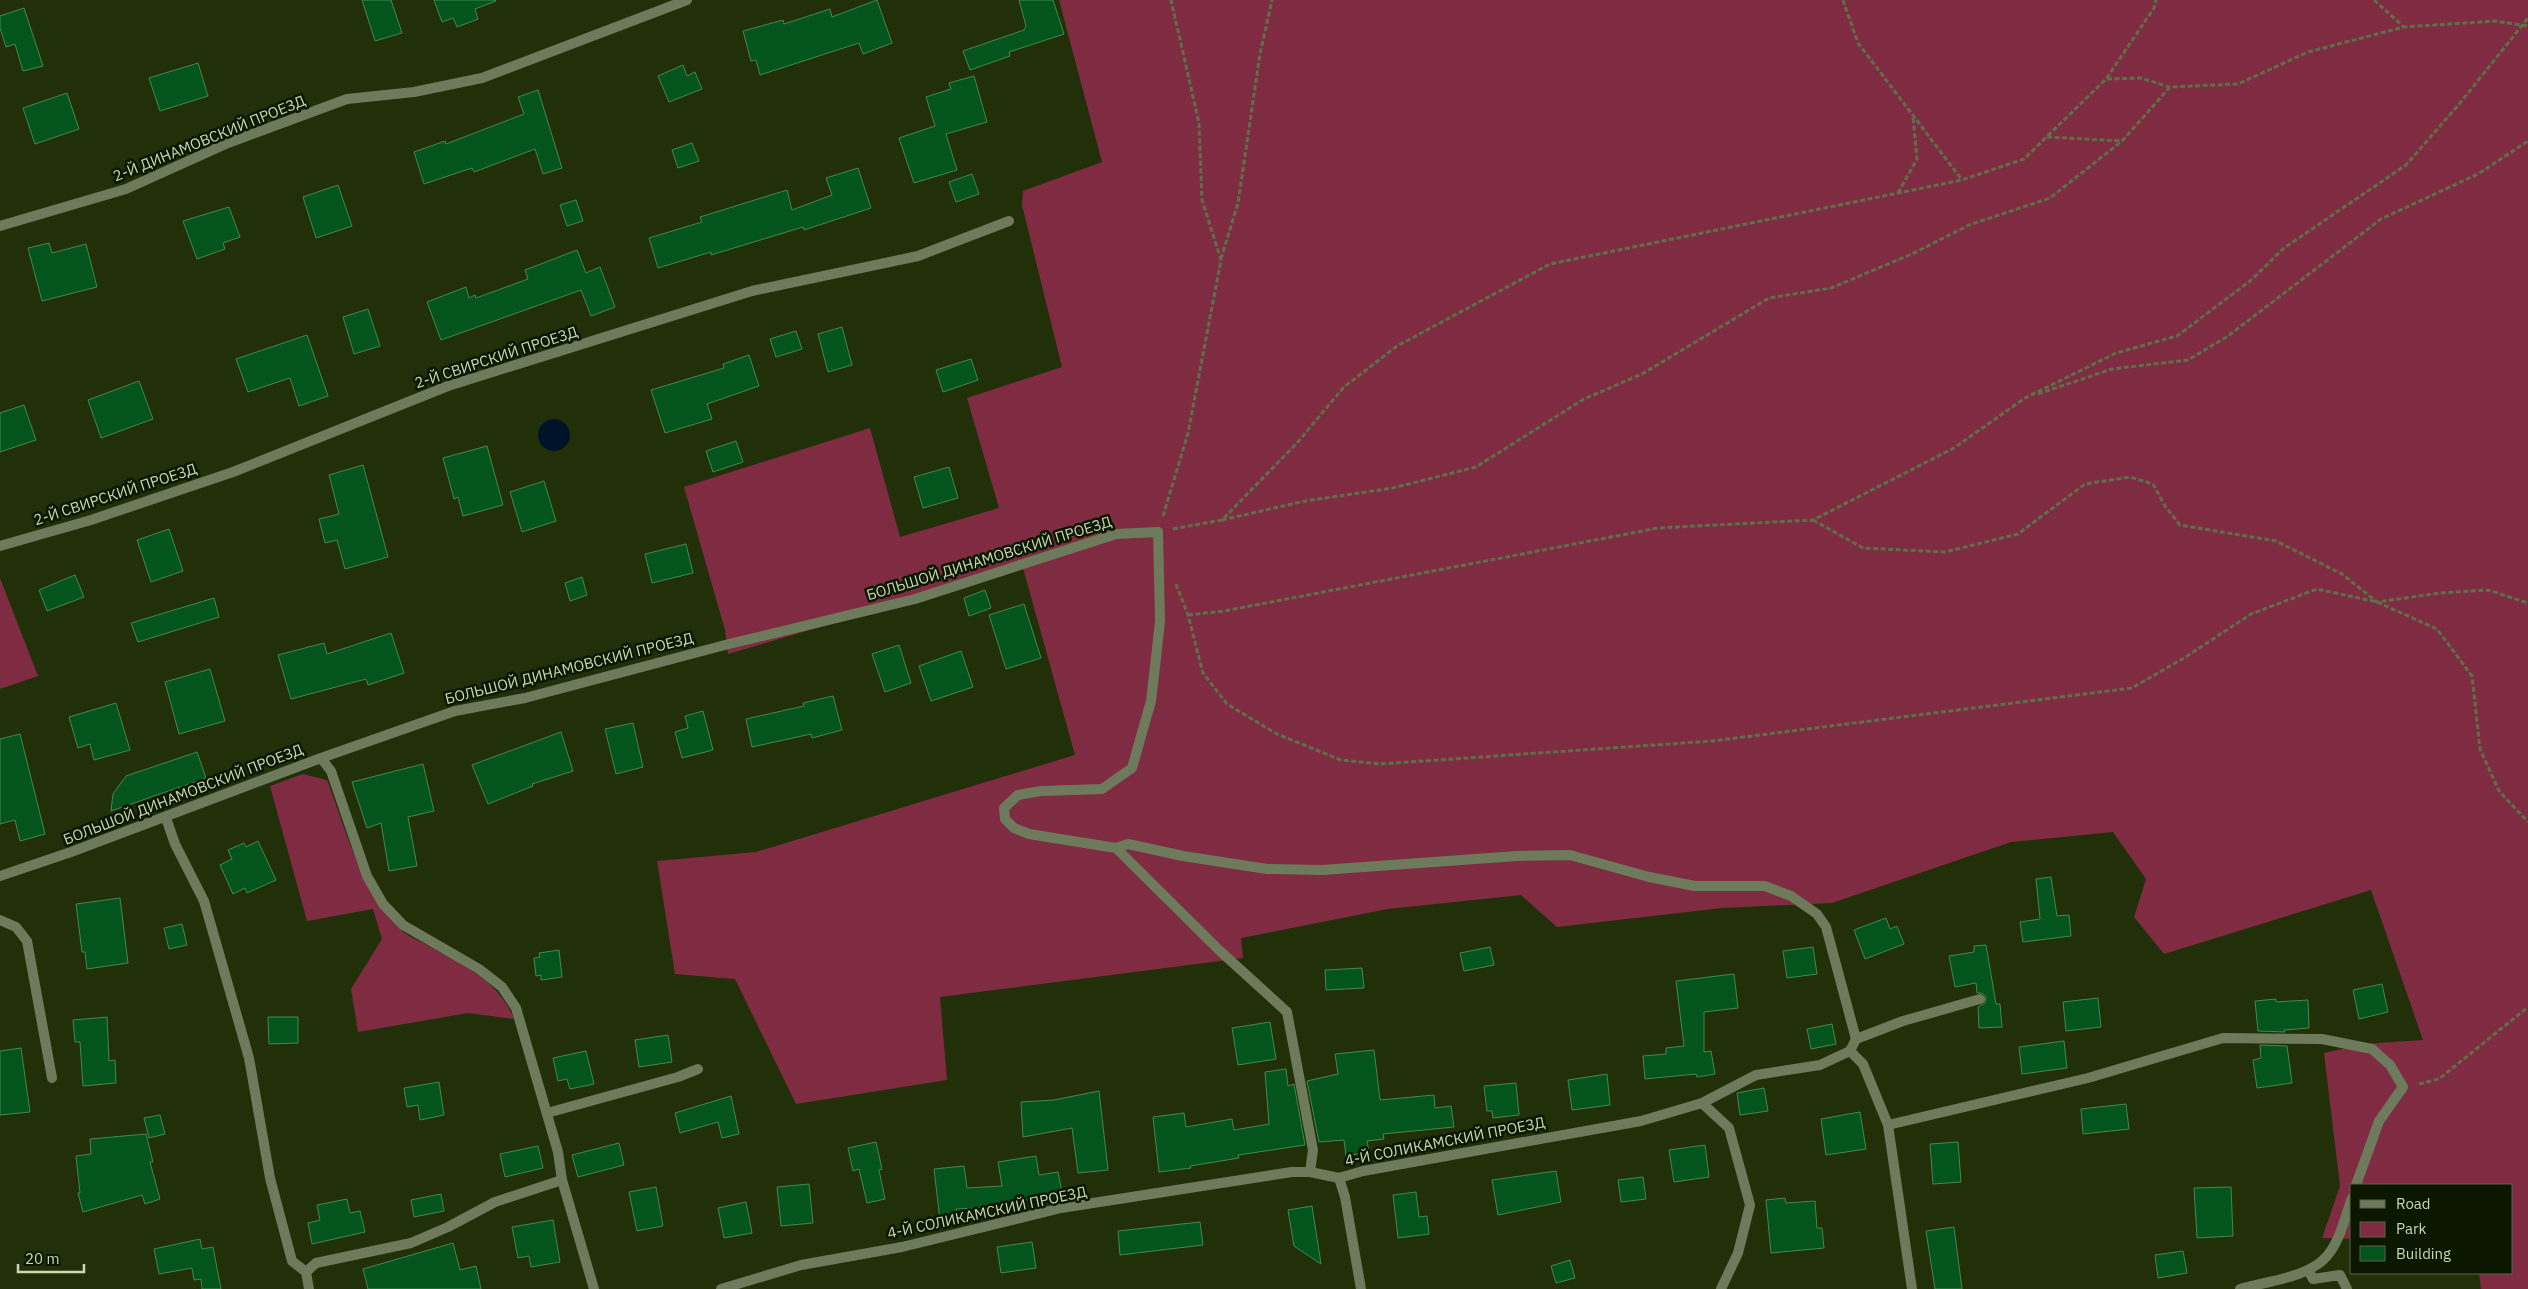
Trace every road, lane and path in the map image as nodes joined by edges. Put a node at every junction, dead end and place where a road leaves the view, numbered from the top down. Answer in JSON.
{"nodes":[{"id":1,"x":686,"y":0,"type":"edge"},
{"id":2,"x":1170,"y":0,"type":"edge"},
{"id":3,"x":1272,"y":0,"type":"edge"},
{"id":4,"x":1843,"y":0,"type":"edge"},
{"id":5,"x":2156,"y":0,"type":"edge"},
{"id":6,"x":2374,"y":0,"type":"edge"},
{"id":7,"x":2528,"y":18,"type":"edge"},
{"id":8,"x":2528,"y":24,"type":"edge"},
{"id":9,"x":2522,"y":26,"type":"junction"},
{"id":10,"x":2404,"y":27,"type":"junction"},
{"id":11,"x":2106,"y":79,"type":"junction"},
{"id":12,"x":2170,"y":87,"type":"junction"},
{"id":13,"x":1912,"y":116,"type":"junction"},
{"id":14,"x":2046,"y":136,"type":"junction"},
{"id":15,"x":2528,"y":141,"type":"edge"},
{"id":16,"x":2122,"y":142,"type":"junction"},
{"id":17,"x":1962,"y":180,"type":"junction"},
{"id":18,"x":1898,"y":193,"type":"junction"},
{"id":19,"x":1009,"y":221,"type":"dead end"},
{"id":20,"x":0,"y":226,"type":"edge"},
{"id":21,"x":1221,"y":260,"type":"junction"},
{"id":22,"x":2025,"y":398,"type":"junction"},
{"id":23,"x":1222,"y":520,"type":"junction"},
{"id":24,"x":1813,"y":520,"type":"junction"},
{"id":25,"x":1158,"y":532,"type":"junction"},
{"id":26,"x":0,"y":546,"type":"edge"},
{"id":27,"x":1174,"y":578,"type":"dead end"},
{"id":28,"x":2377,"y":602,"type":"junction"},
{"id":29,"x":2528,"y":603,"type":"edge"},
{"id":30,"x":1188,"y":614,"type":"junction"},
{"id":31,"x":322,"y":758,"type":"junction"},
{"id":32,"x":166,"y":818,"type":"junction"},
{"id":33,"x":2528,"y":822,"type":"edge"},
{"id":34,"x":1116,"y":848,"type":"junction"},
{"id":35,"x":0,"y":876,"type":"edge"},
{"id":36,"x":0,"y":920,"type":"edge"},
{"id":37,"x":1980,"y":999,"type":"dead end"},
{"id":38,"x":2528,"y":1007,"type":"edge"},
{"id":39,"x":1856,"y":1040,"type":"junction"},
{"id":40,"x":1850,"y":1051,"type":"junction"},
{"id":41,"x":698,"y":1069,"type":"dead end"},
{"id":42,"x":52,"y":1078,"type":"dead end"},
{"id":43,"x":2403,"y":1087,"type":"junction"},
{"id":44,"x":1702,"y":1103,"type":"junction"},
{"id":45,"x":547,"y":1113,"type":"junction"},
{"id":46,"x":1888,"y":1125,"type":"junction"},
{"id":47,"x":1310,"y":1172,"type":"junction"},
{"id":48,"x":1339,"y":1178,"type":"junction"},
{"id":49,"x":562,"y":1180,"type":"junction"},
{"id":50,"x":2356,"y":1184,"type":"edge"},
{"id":51,"x":2350,"y":1204,"type":"edge"},
{"id":52,"x":2308,"y":1270,"type":"junction"},
{"id":53,"x":306,"y":1272,"type":"junction"},
{"id":54,"x":309,"y":1289,"type":"edge"},
{"id":55,"x":594,"y":1289,"type":"edge"},
{"id":56,"x":720,"y":1289,"type":"edge"},
{"id":57,"x":1361,"y":1289,"type":"edge"},
{"id":58,"x":1721,"y":1289,"type":"edge"},
{"id":59,"x":1912,"y":1289,"type":"edge"},
{"id":60,"x":2240,"y":1289,"type":"edge"},
{"id":61,"x":2347,"y":1289,"type":"edge"}],
"edges":[{"from":1,"to":20,"type":"street","name":"2-Й ДИНАМОВСКИЙ ПРОЕЗД"},
{"from":2,"to":21,"type":"path"},
{"from":3,"to":21,"type":"path"},
{"from":4,"to":13,"type":"path"},
{"from":5,"to":11,"type":"path"},
{"from":6,"to":10,"type":"path"},
{"from":7,"to":9,"type":"path"},
{"from":8,"to":9,"type":"path"},
{"from":9,"to":10,"type":"path"},
{"from":9,"to":22,"type":"path"},
{"from":10,"to":12,"type":"path"},
{"from":11,"to":12,"type":"path"},
{"from":11,"to":14,"type":"path"},
{"from":12,"to":16,"type":"path"},
{"from":13,"to":17,"type":"path"},
{"from":13,"to":18,"type":"path"},
{"from":14,"to":16,"type":"path"},
{"from":14,"to":17,"type":"path"},
{"from":15,"to":22,"type":"path"},
{"from":16,"to":23,"type":"path"},
{"from":17,"to":18,"type":"path"},
{"from":18,"to":23,"type":"path"},
{"from":19,"to":26,"type":"street","name":"2-Й СВИРСКИЙ ПРОЕЗД"},
{"from":21,"to":25,"type":"path"},
{"from":22,"to":24,"type":"path"},
{"from":23,"to":25,"type":"path"},
{"from":24,"to":28,"type":"path"},
{"from":24,"to":30,"type":"path"},
{"from":25,"to":31,"type":"street","name":"БОЛЬШОЙ ДИНАМОВСКИЙ ПРОЕЗД"},
{"from":25,"to":34,"type":"street"},
{"from":27,"to":30,"type":"path"},
{"from":28,"to":29,"type":"path"},
{"from":28,"to":30,"type":"path"},
{"from":28,"to":33,"type":"path"},
{"from":31,"to":32,"type":"street","name":"БОЛЬШОЙ ДИНАМОВСКИЙ ПРОЕЗД"},
{"from":31,"to":45,"type":"street"},
{"from":32,"to":35,"type":"street","name":"БОЛЬШОЙ ДИНАМОВСКИЙ ПРОЕЗД"},
{"from":32,"to":53,"type":"street"},
{"from":34,"to":39,"type":"street"},
{"from":34,"to":47,"type":"street"},
{"from":36,"to":42,"type":"street"},
{"from":37,"to":39,"type":"street"},
{"from":38,"to":43,"type":"path"},
{"from":39,"to":40,"type":"street"},
{"from":40,"to":44,"type":"street","name":"4-Й СОЛИКАМСКИЙ ПРОЕЗД"},
{"from":40,"to":46,"type":"street"},
{"from":41,"to":45,"type":"street"},
{"from":43,"to":46,"type":"street"},
{"from":43,"to":50,"type":"street"},
{"from":44,"to":48,"type":"street","name":"4-Й СОЛИКАМСКИЙ ПРОЕЗД"},
{"from":44,"to":58,"type":"street"},
{"from":45,"to":49,"type":"street"},
{"from":46,"to":59,"type":"street"},
{"from":47,"to":48,"type":"street","name":"4-Й СОЛИКАМСКИЙ ПРОЕЗД"},
{"from":47,"to":56,"type":"street","name":"4-Й СОЛИКАМСКИЙ ПРОЕЗД"},
{"from":48,"to":57,"type":"street"},
{"from":49,"to":53,"type":"street"},
{"from":49,"to":55,"type":"street"},
{"from":51,"to":52,"type":"street"},
{"from":52,"to":60,"type":"street"},
{"from":52,"to":61,"type":"street"},
{"from":53,"to":54,"type":"street"}]}
